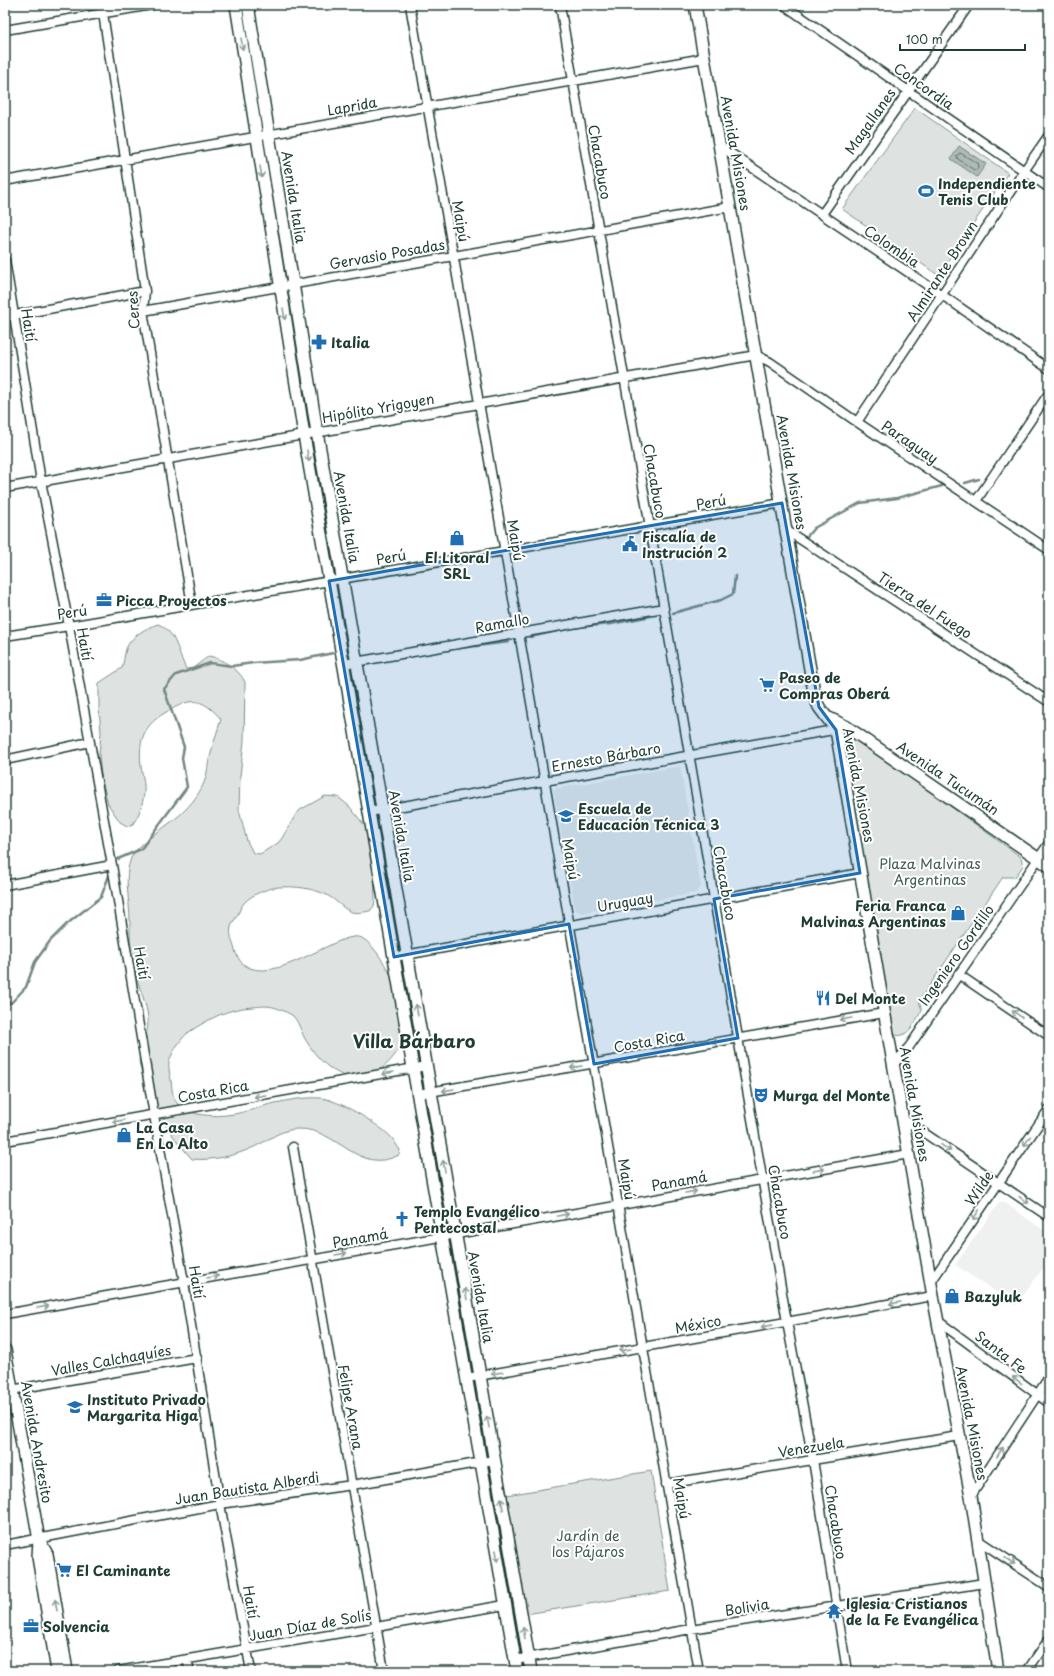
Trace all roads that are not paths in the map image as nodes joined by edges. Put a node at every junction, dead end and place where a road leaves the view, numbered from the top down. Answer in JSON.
{"nodes":[{"id":1,"x":152,"y":5,"type":"edge"},
{"id":2,"x":236,"y":5,"type":"edge"},
{"id":3,"x":248,"y":5,"type":"edge"},
{"id":4,"x":410,"y":5,"type":"edge"},
{"id":5,"x":560,"y":5,"type":"edge"},
{"id":6,"x":695,"y":5,"type":"edge"},
{"id":7,"x":969,"y":5,"type":"edge"},
{"id":8,"x":790,"y":6,"type":"edge"},
{"id":9,"x":102,"y":13,"type":"junction"},
{"id":10,"x":5,"y":30,"type":"edge"},
{"id":11,"x":704,"y":58,"type":"junction"},
{"id":12,"x":573,"y":81,"type":"junction"},
{"id":13,"x":908,"y":90,"type":"junction"},
{"id":14,"x":428,"y":106,"type":"junction"},
{"id":15,"x":268,"y":134,"type":"junction"},
{"id":16,"x":1049,"y":135,"type":"edge"},
{"id":17,"x":256,"y":137,"type":"junction"},
{"id":18,"x":720,"y":146,"type":"junction"},
{"id":19,"x":125,"y":158,"type":"junction"},
{"id":20,"x":1024,"y":171,"type":"junction"},
{"id":21,"x":5,"y":182,"type":"edge"},
{"id":22,"x":1049,"y":188,"type":"edge"},
{"id":23,"x":730,"y":207,"type":"junction"},
{"id":24,"x":822,"y":214,"type":"junction"},
{"id":25,"x":599,"y":230,"type":"junction"},
{"id":26,"x":454,"y":256,"type":"junction"},
{"id":27,"x":5,"y":260,"type":"edge"},
{"id":28,"x":293,"y":284,"type":"junction"},
{"id":29,"x":280,"y":286,"type":"junction"},
{"id":30,"x":146,"y":291,"type":"junction"},
{"id":31,"x":942,"y":295,"type":"junction"},
{"id":32,"x":143,"y":310,"type":"junction"},
{"id":33,"x":14,"y":315,"type":"junction"},
{"id":34,"x":5,"y":317,"type":"edge"},
{"id":35,"x":756,"y":355,"type":"junction"},
{"id":36,"x":1049,"y":369,"type":"edge"},
{"id":37,"x":624,"y":378,"type":"junction"},
{"id":38,"x":1049,"y":393,"type":"edge"},
{"id":39,"x":479,"y":404,"type":"junction"},
{"id":40,"x":857,"y":422,"type":"junction"},
{"id":41,"x":317,"y":432,"type":"junction"},
{"id":42,"x":304,"y":435,"type":"junction"},
{"id":43,"x":168,"y":459,"type":"junction"},
{"id":44,"x":41,"y":481,"type":"junction"},
{"id":45,"x":5,"y":488,"type":"edge"},
{"id":46,"x":976,"y":501,"type":"junction"},
{"id":47,"x":782,"y":503,"type":"junction"},
{"id":48,"x":650,"y":526,"type":"junction"},
{"id":49,"x":786,"y":530,"type":"junction"},
{"id":50,"x":1049,"y":550,"type":"edge"},
{"id":51,"x":505,"y":551,"type":"junction"},
{"id":52,"x":342,"y":579,"type":"junction"},
{"id":53,"x":329,"y":581,"type":"junction"},
{"id":54,"x":192,"y":605,"type":"junction"},
{"id":55,"x":664,"y":608,"type":"junction"},
{"id":56,"x":69,"y":626,"type":"junction"},
{"id":57,"x":519,"y":633,"type":"junction"},
{"id":58,"x":5,"y":636,"type":"edge"},
{"id":59,"x":357,"y":662,"type":"junction"},
{"id":60,"x":344,"y":664,"type":"junction"},
{"id":61,"x":1049,"y":702,"type":"edge"},
{"id":62,"x":828,"y":718,"type":"junction"},
{"id":63,"x":847,"y":728,"type":"junction"},
{"id":64,"x":836,"y":730,"type":"junction"},
{"id":65,"x":90,"y":742,"type":"junction"},
{"id":66,"x":690,"y":755,"type":"junction"},
{"id":67,"x":5,"y":760,"type":"edge"},
{"id":68,"x":545,"y":781,"type":"junction"},
{"id":69,"x":382,"y":809,"type":"junction"},
{"id":70,"x":369,"y":812,"type":"junction"},
{"id":71,"x":1049,"y":843,"type":"edge"},
{"id":72,"x":1038,"y":859,"type":"junction"},
{"id":73,"x":112,"y":865,"type":"junction"},
{"id":74,"x":1049,"y":866,"type":"edge"},
{"id":75,"x":860,"y":873,"type":"junction"},
{"id":76,"x":5,"y":885,"type":"edge"},
{"id":77,"x":714,"y":899,"type":"junction"},
{"id":78,"x":569,"y":924,"type":"junction"},
{"id":79,"x":407,"y":955,"type":"junction"},
{"id":80,"x":394,"y":957,"type":"junction"},
{"id":81,"x":958,"y":974,"type":"junction"},
{"id":82,"x":884,"y":1013,"type":"junction"},
{"id":83,"x":1049,"y":1036,"type":"edge"},
{"id":84,"x":738,"y":1038,"type":"junction"},
{"id":85,"x":594,"y":1064,"type":"junction"},
{"id":86,"x":894,"y":1065,"type":"junction"},
{"id":87,"x":426,"y":1066,"type":"junction"},
{"id":88,"x":413,"y":1068,"type":"junction"},
{"id":89,"x":431,"y":1092,"type":"junction"},
{"id":90,"x":418,"y":1094,"type":"junction"},
{"id":91,"x":1049,"y":1109,"type":"edge"},
{"id":92,"x":154,"y":1115,"type":"junction"},
{"id":93,"x":902,"y":1118,"type":"junction"},
{"id":94,"x":5,"y":1141,"type":"edge"},
{"id":95,"x":292,"y":1147,"type":"dead end"},
{"id":96,"x":909,"y":1154,"type":"junction"},
{"id":97,"x":763,"y":1180,"type":"junction"},
{"id":98,"x":998,"y":1183,"type":"junction"},
{"id":99,"x":618,"y":1205,"type":"junction"},
{"id":100,"x":1049,"y":1217,"type":"edge"},
{"id":101,"x":455,"y":1234,"type":"junction"},
{"id":102,"x":442,"y":1236,"type":"junction"},
{"id":103,"x":312,"y":1260,"type":"junction"},
{"id":104,"x":184,"y":1282,"type":"junction"},
{"id":105,"x":931,"y":1282,"type":"junction"},
{"id":106,"x":933,"y":1296,"type":"junction"},
{"id":107,"x":5,"y":1314,"type":"edge"},
{"id":108,"x":938,"y":1321,"type":"junction"},
{"id":109,"x":787,"y":1322,"type":"junction"},
{"id":110,"x":643,"y":1347,"type":"junction"},
{"id":111,"x":5,"y":1350,"type":"edge"},
{"id":112,"x":197,"y":1358,"type":"junction"},
{"id":113,"x":480,"y":1376,"type":"junction"},
{"id":114,"x":1049,"y":1376,"type":"edge"},
{"id":115,"x":467,"y":1378,"type":"junction"},
{"id":116,"x":9,"y":1391,"type":"edge"},
{"id":117,"x":1036,"y":1395,"type":"junction"},
{"id":118,"x":1049,"y":1403,"type":"edge"},
{"id":119,"x":959,"y":1436,"type":"junction"},
{"id":120,"x":494,"y":1460,"type":"junction"},
{"id":121,"x":813,"y":1460,"type":"junction"},
{"id":122,"x":481,"y":1462,"type":"junction"},
{"id":123,"x":666,"y":1484,"type":"junction"},
{"id":124,"x":352,"y":1485,"type":"junction"},
{"id":125,"x":972,"y":1496,"type":"junction"},
{"id":126,"x":220,"y":1504,"type":"junction"},
{"id":127,"x":39,"y":1540,"type":"junction"},
{"id":128,"x":978,"y":1540,"type":"junction"},
{"id":129,"x":5,"y":1545,"type":"edge"},
{"id":130,"x":984,"y":1583,"type":"junction"},
{"id":131,"x":1049,"y":1587,"type":"edge"},
{"id":132,"x":506,"y":1605,"type":"junction"},
{"id":133,"x":836,"y":1607,"type":"junction"},
{"id":134,"x":376,"y":1626,"type":"junction"},
{"id":135,"x":691,"y":1629,"type":"junction"},
{"id":136,"x":1049,"y":1639,"type":"edge"},
{"id":137,"x":247,"y":1649,"type":"junction"},
{"id":138,"x":528,"y":1657,"type":"junction"},
{"id":139,"x":188,"y":1660,"type":"junction"},
{"id":140,"x":515,"y":1660,"type":"junction"},
{"id":141,"x":56,"y":1671,"type":"edge"},
{"id":142,"x":67,"y":1671,"type":"edge"},
{"id":143,"x":118,"y":1671,"type":"edge"},
{"id":144,"x":190,"y":1671,"type":"edge"},
{"id":145,"x":251,"y":1671,"type":"edge"},
{"id":146,"x":384,"y":1671,"type":"edge"},
{"id":147,"x":517,"y":1671,"type":"edge"},
{"id":148,"x":531,"y":1671,"type":"edge"},
{"id":149,"x":699,"y":1671,"type":"edge"},
{"id":150,"x":847,"y":1671,"type":"edge"},
{"id":151,"x":998,"y":1671,"type":"edge"},
{"id":152,"x":1026,"y":1671,"type":"edge"}],
"edges":[{"from":1,"to":9,"type":"street"},
{"from":2,"to":17,"type":"main road","name":"Avenida Italia","one_way":true},
{"from":3,"to":15,"type":"main road","name":"Avenida Italia"},
{"from":4,"to":14,"type":"street","name":"Maipú"},
{"from":5,"to":12,"type":"street","name":"Chacabuco"},
{"from":6,"to":11,"type":"main road","name":"Avenida Misiones"},
{"from":7,"to":13,"type":"street","name":"Magallanes"},
{"from":8,"to":13,"type":"street","name":"Concordia"},
{"from":9,"to":10,"type":"street"},
{"from":9,"to":19,"type":"street","name":"Ceres"},
{"from":11,"to":12,"type":"street","name":"Laprida"},
{"from":11,"to":18,"type":"main road","name":"Avenida Misiones"},
{"from":12,"to":14,"type":"street","name":"Laprida"},
{"from":12,"to":25,"type":"street","name":"Chacabuco"},
{"from":13,"to":20,"type":"street","name":"Concordia"},
{"from":13,"to":24,"type":"street","name":"Magallanes"},
{"from":14,"to":15,"type":"street","name":"Laprida"},
{"from":14,"to":26,"type":"street","name":"Maipú"},
{"from":15,"to":17,"type":"street","name":"Laprida"},
{"from":15,"to":28,"type":"main road","name":"Avenida Italia"},
{"from":16,"to":20,"type":"street","name":"Almirante Brown"},
{"from":17,"to":19,"type":"street","name":"Laprida"},
{"from":17,"to":29,"type":"main road","name":"Avenida Italia","one_way":true},
{"from":18,"to":23,"type":"main road","name":"Avenida Misiones"},
{"from":18,"to":24,"type":"street","name":"Colombia"},
{"from":19,"to":21,"type":"street","name":"Laprida"},
{"from":19,"to":30,"type":"street","name":"Ceres"},
{"from":20,"to":22,"type":"street","name":"Concordia"},
{"from":20,"to":31,"type":"street","name":"Almirante Brown"},
{"from":23,"to":25,"type":"street","name":"Gervasio Posadas"},
{"from":23,"to":35,"type":"main road","name":"Avenida Misiones"},
{"from":24,"to":31,"type":"street","name":"Colombia"},
{"from":25,"to":26,"type":"street","name":"Gervasio Posadas"},
{"from":25,"to":37,"type":"street","name":"Chacabuco"},
{"from":26,"to":28,"type":"street","name":"Gervasio Posadas"},
{"from":26,"to":39,"type":"street","name":"Maipú"},
{"from":27,"to":33,"type":"street","name":"Haití"},
{"from":28,"to":29,"type":"street","name":"Gervasio Posadas"},
{"from":28,"to":41,"type":"main road","name":"Avenida Italia"},
{"from":29,"to":32,"type":"street","name":"Gervasio Posadas"},
{"from":29,"to":42,"type":"main road","name":"Avenida Italia","one_way":true},
{"from":30,"to":32,"type":"street","name":"Ceres"},
{"from":30,"to":33,"type":"street"},
{"from":31,"to":36,"type":"street","name":"Colombia"},
{"from":31,"to":40,"type":"street","name":"Almirante Brown"},
{"from":32,"to":43,"type":"street","name":"Ceres"},
{"from":33,"to":34,"type":"street"},
{"from":33,"to":44,"type":"street","name":"Haití"},
{"from":35,"to":37,"type":"street","name":"Hipólito Yrigoyen"},
{"from":35,"to":40,"type":"street","name":"Paraguay"},
{"from":35,"to":47,"type":"main road","name":"Avenida Misiones"},
{"from":37,"to":39,"type":"street","name":"Hipólito Yrigoyen"},
{"from":37,"to":48,"type":"street","name":"Chacabuco"},
{"from":38,"to":46,"type":"street"},
{"from":39,"to":41,"type":"street","name":"Hipólito Yrigoyen"},
{"from":39,"to":51,"type":"street","name":"Maipú"},
{"from":40,"to":46,"type":"street","name":"Paraguay"},
{"from":41,"to":42,"type":"street","name":"Hipólito Yrigoyen"},
{"from":41,"to":52,"type":"main road","name":"Avenida Italia"},
{"from":42,"to":43,"type":"street","name":"Hipólito Yrigoyen"},
{"from":42,"to":53,"type":"main road","name":"Avenida Italia","one_way":true},
{"from":43,"to":44,"type":"street","name":"Hipólito Yrigoyen"},
{"from":43,"to":54,"type":"street","name":"Ceres"},
{"from":44,"to":45,"type":"street","name":"Hipólito Yrigoyen"},
{"from":44,"to":56,"type":"street","name":"Haití"},
{"from":46,"to":50,"type":"street","name":"Paraguay"},
{"from":47,"to":48,"type":"street","name":"Perú"},
{"from":47,"to":49,"type":"main road","name":"Avenida Misiones"},
{"from":48,"to":51,"type":"street","name":"Perú"},
{"from":48,"to":55,"type":"street","name":"Chacabuco"},
{"from":49,"to":61,"type":"street","name":"Tierra del Fuego"},
{"from":49,"to":62,"type":"main road","name":"Avenida Misiones"},
{"from":51,"to":52,"type":"street","name":"Perú"},
{"from":51,"to":57,"type":"street","name":"Maipú"},
{"from":52,"to":53,"type":"street","name":"Perú"},
{"from":52,"to":59,"type":"main road","name":"Avenida Italia"},
{"from":53,"to":54,"type":"street","name":"Perú"},
{"from":53,"to":60,"type":"main road","name":"Avenida Italia"},
{"from":54,"to":56,"type":"street","name":"Perú"},
{"from":55,"to":57,"type":"street","name":"Ramallo"},
{"from":55,"to":66,"type":"street","name":"Chacabuco"},
{"from":56,"to":58,"type":"street","name":"Perú"},
{"from":56,"to":65,"type":"street","name":"Haití"},
{"from":57,"to":59,"type":"street","name":"Ramallo"},
{"from":57,"to":68,"type":"street","name":"Maipú"},
{"from":59,"to":60,"type":"street","name":"Ramallo"},
{"from":59,"to":69,"type":"main road","name":"Avenida Italia"},
{"from":60,"to":70,"type":"main road","name":"Avenida Italia"},
{"from":62,"to":63,"type":"main road","name":"Avenida Tucumán"},
{"from":62,"to":64,"type":"main road","name":"Avenida Misiones"},
{"from":63,"to":64,"type":"street","name":"Ernesto Bárbaro"},
{"from":63,"to":72,"type":"main road","name":"Avenida Tucumán"},
{"from":64,"to":66,"type":"street","name":"Ernesto Bárbaro"},
{"from":64,"to":75,"type":"main road","name":"Avenida Misiones"},
{"from":65,"to":67,"type":"street"},
{"from":65,"to":73,"type":"street","name":"Haití"},
{"from":66,"to":68,"type":"street","name":"Ernesto Bárbaro"},
{"from":66,"to":77,"type":"street","name":"Chacabuco"},
{"from":68,"to":69,"type":"street","name":"Ernesto Bárbaro"},
{"from":68,"to":78,"type":"street","name":"Maipú"},
{"from":69,"to":70,"type":"street","name":"Ernesto Bárbaro"},
{"from":69,"to":79,"type":"main road","name":"Avenida Italia"},
{"from":70,"to":80,"type":"main road","name":"Avenida Italia"},
{"from":71,"to":72,"type":"street","name":"Ingeniero Gordillo"},
{"from":72,"to":74,"type":"main road","name":"Avenida Tucumán"},
{"from":72,"to":81,"type":"street","name":"Ingeniero Gordillo"},
{"from":73,"to":76,"type":"street"},
{"from":73,"to":92,"type":"street","name":"Haití"},
{"from":75,"to":77,"type":"street","name":"Uruguay"},
{"from":75,"to":82,"type":"main road","name":"Avenida Misiones"},
{"from":77,"to":78,"type":"street","name":"Uruguay"},
{"from":77,"to":84,"type":"street","name":"Chacabuco"},
{"from":78,"to":79,"type":"street","name":"Uruguay"},
{"from":78,"to":85,"type":"street","name":"Maipú"},
{"from":79,"to":80,"type":"street","name":"Uruguay"},
{"from":87,"to":79,"type":"main road","name":"Avenida Italia","one_way":true},
{"from":80,"to":88,"type":"main road","name":"Avenida Italia"},
{"from":83,"to":81,"type":"street","one_way":true},
{"from":81,"to":86,"type":"street","name":"Ingeniero Gordillo"},
{"from":82,"to":84,"type":"street","name":"Costa Rica","one_way":true},
{"from":82,"to":86,"type":"main road","name":"Avenida Misiones"},
{"from":84,"to":85,"type":"street","name":"Costa Rica","one_way":true},
{"from":84,"to":97,"type":"street","name":"Chacabuco"},
{"from":85,"to":89,"type":"street","name":"Costa Rica","one_way":true},
{"from":85,"to":99,"type":"street","name":"Maipú"},
{"from":86,"to":93,"type":"main road","name":"Avenida Misiones"},
{"from":87,"to":88,"type":"street","name":"Costa Rica"},
{"from":87,"to":89,"type":"main road","name":"Avenida Italia"},
{"from":88,"to":90,"type":"main road","name":"Avenida Italia"},
{"from":88,"to":92,"type":"street","name":"Costa Rica","one_way":true},
{"from":89,"to":90,"type":"street","name":"Costa Rica"},
{"from":101,"to":89,"type":"main road","name":"Avenida Italia","one_way":true},
{"from":90,"to":102,"type":"main road","name":"Avenida Italia"},
{"from":91,"to":98,"type":"street","name":"Wilde","one_way":true},
{"from":92,"to":94,"type":"street","name":"Costa Rica","one_way":true},
{"from":92,"to":104,"type":"street","name":"Haití"},
{"from":93,"to":96,"type":"main road","name":"Avenida Misiones"},
{"from":93,"to":98,"type":"street","one_way":true},
{"from":95,"to":103,"type":"street","name":"Felipe Arana"},
{"from":97,"to":96,"type":"street","name":"Panamá","one_way":true},
{"from":96,"to":105,"type":"main road","name":"Avenida Misiones"},
{"from":99,"to":97,"type":"street","name":"Panamá","one_way":true},
{"from":97,"to":109,"type":"street","name":"Chacabuco"},
{"from":98,"to":100,"type":"street","one_way":true},
{"from":98,"to":105,"type":"street","name":"Wilde","one_way":true},
{"from":101,"to":99,"type":"street","name":"Panamá","one_way":true},
{"from":99,"to":110,"type":"street","name":"Maipú"},
{"from":101,"to":102,"type":"street","name":"Panamá"},
{"from":113,"to":101,"type":"main road","name":"Avenida Italia","one_way":true},
{"from":103,"to":102,"type":"street","name":"Panamá","one_way":true},
{"from":102,"to":115,"type":"main road","name":"Avenida Italia"},
{"from":104,"to":103,"type":"street","name":"Panamá","one_way":true},
{"from":103,"to":124,"type":"street","name":"Felipe Arana"},
{"from":107,"to":104,"type":"street","name":"Panamá","one_way":true},
{"from":104,"to":112,"type":"street","name":"Haití"},
{"from":105,"to":106,"type":"main road","name":"Avenida Misiones"},
{"from":106,"to":108,"type":"main road","name":"Avenida Misiones"},
{"from":106,"to":109,"type":"street","name":"México","one_way":true},
{"from":117,"to":108,"type":"street","name":"Santa Fe","one_way":true},
{"from":108,"to":119,"type":"main road","name":"Avenida Misiones"},
{"from":109,"to":110,"type":"street","name":"México","one_way":true},
{"from":109,"to":121,"type":"street","name":"Chacabuco"},
{"from":110,"to":113,"type":"street","name":"México","one_way":true},
{"from":110,"to":123,"type":"street","name":"Maipú"},
{"from":111,"to":116,"type":"main road","name":"Avenida Andresito"},
{"from":112,"to":116,"type":"street","name":"Valles Calchaquíes"},
{"from":112,"to":126,"type":"street","name":"Haití"},
{"from":113,"to":115,"type":"street","name":"México"},
{"from":120,"to":113,"type":"main road","name":"Avenida Italia","one_way":true},
{"from":114,"to":117,"type":"street"},
{"from":115,"to":122,"type":"main road","name":"Avenida Italia"},
{"from":116,"to":127,"type":"main road","name":"Avenida Andresito"},
{"from":117,"to":118,"type":"street","name":"Santa Fe"},
{"from":125,"to":117,"type":"street","one_way":true},
{"from":119,"to":121,"type":"street","name":"Venezuela"},
{"from":119,"to":125,"type":"main road","name":"Avenida Misiones"},
{"from":120,"to":122,"type":"street","name":"Juan Bautista Alberdi"},
{"from":138,"to":120,"type":"main road","name":"Avenida Italia","one_way":true},
{"from":121,"to":123,"type":"street","name":"Venezuela"},
{"from":121,"to":133,"type":"street","name":"Chacabuco"},
{"from":122,"to":124,"type":"street","name":"Juan Bautista Alberdi"},
{"from":122,"to":132,"type":"main road","name":"Avenida Italia","one_way":true},
{"from":123,"to":135,"type":"street","name":"Maipú"},
{"from":124,"to":126,"type":"street","name":"Juan Bautista Alberdi"},
{"from":124,"to":134,"type":"street","name":"Felipe Arana"},
{"from":125,"to":128,"type":"main road","name":"Avenida Misiones"},
{"from":126,"to":127,"type":"street","name":"Juan Bautista Alberdi"},
{"from":126,"to":137,"type":"street","name":"Haití"},
{"from":127,"to":129,"type":"street","name":"Juan Bautista Alberdi"},
{"from":127,"to":141,"type":"main road","name":"Avenida Andresito"},
{"from":142,"to":127,"type":"main road","name":"Avenida Andresito","one_way":true},
{"from":128,"to":130,"type":"main road","name":"Avenida Misiones"},
{"from":128,"to":131,"type":"street","one_way":true},
{"from":130,"to":133,"type":"street","name":"Bolivia"},
{"from":130,"to":151,"type":"main road","name":"Avenida Misiones"},
{"from":132,"to":134,"type":"street","name":"Juan Díaz de Solís"},
{"from":132,"to":140,"type":"main road","name":"Avenida Italia"},
{"from":133,"to":135,"type":"street","name":"Bolivia"},
{"from":133,"to":150,"type":"street","name":"Chacabuco"},
{"from":134,"to":137,"type":"street","name":"Juan Díaz de Solís"},
{"from":134,"to":146,"type":"street","name":"Felipe Arana"},
{"from":135,"to":138,"type":"street","name":"Bolivia"},
{"from":135,"to":149,"type":"street","name":"Maipú"},
{"from":136,"to":152,"type":"street"},
{"from":137,"to":139,"type":"street","name":"Juan Díaz de Solís"},
{"from":137,"to":145,"type":"street","name":"Haití"},
{"from":138,"to":140,"type":"street","name":"Bolivia"},
{"from":138,"to":148,"type":"main road","name":"Avenida Italia"},
{"from":139,"to":143,"type":"street","name":"Juan Díaz de Solís"},
{"from":139,"to":144,"type":"street"},
{"from":140,"to":147,"type":"main road","name":"Avenida Italia"}]}
